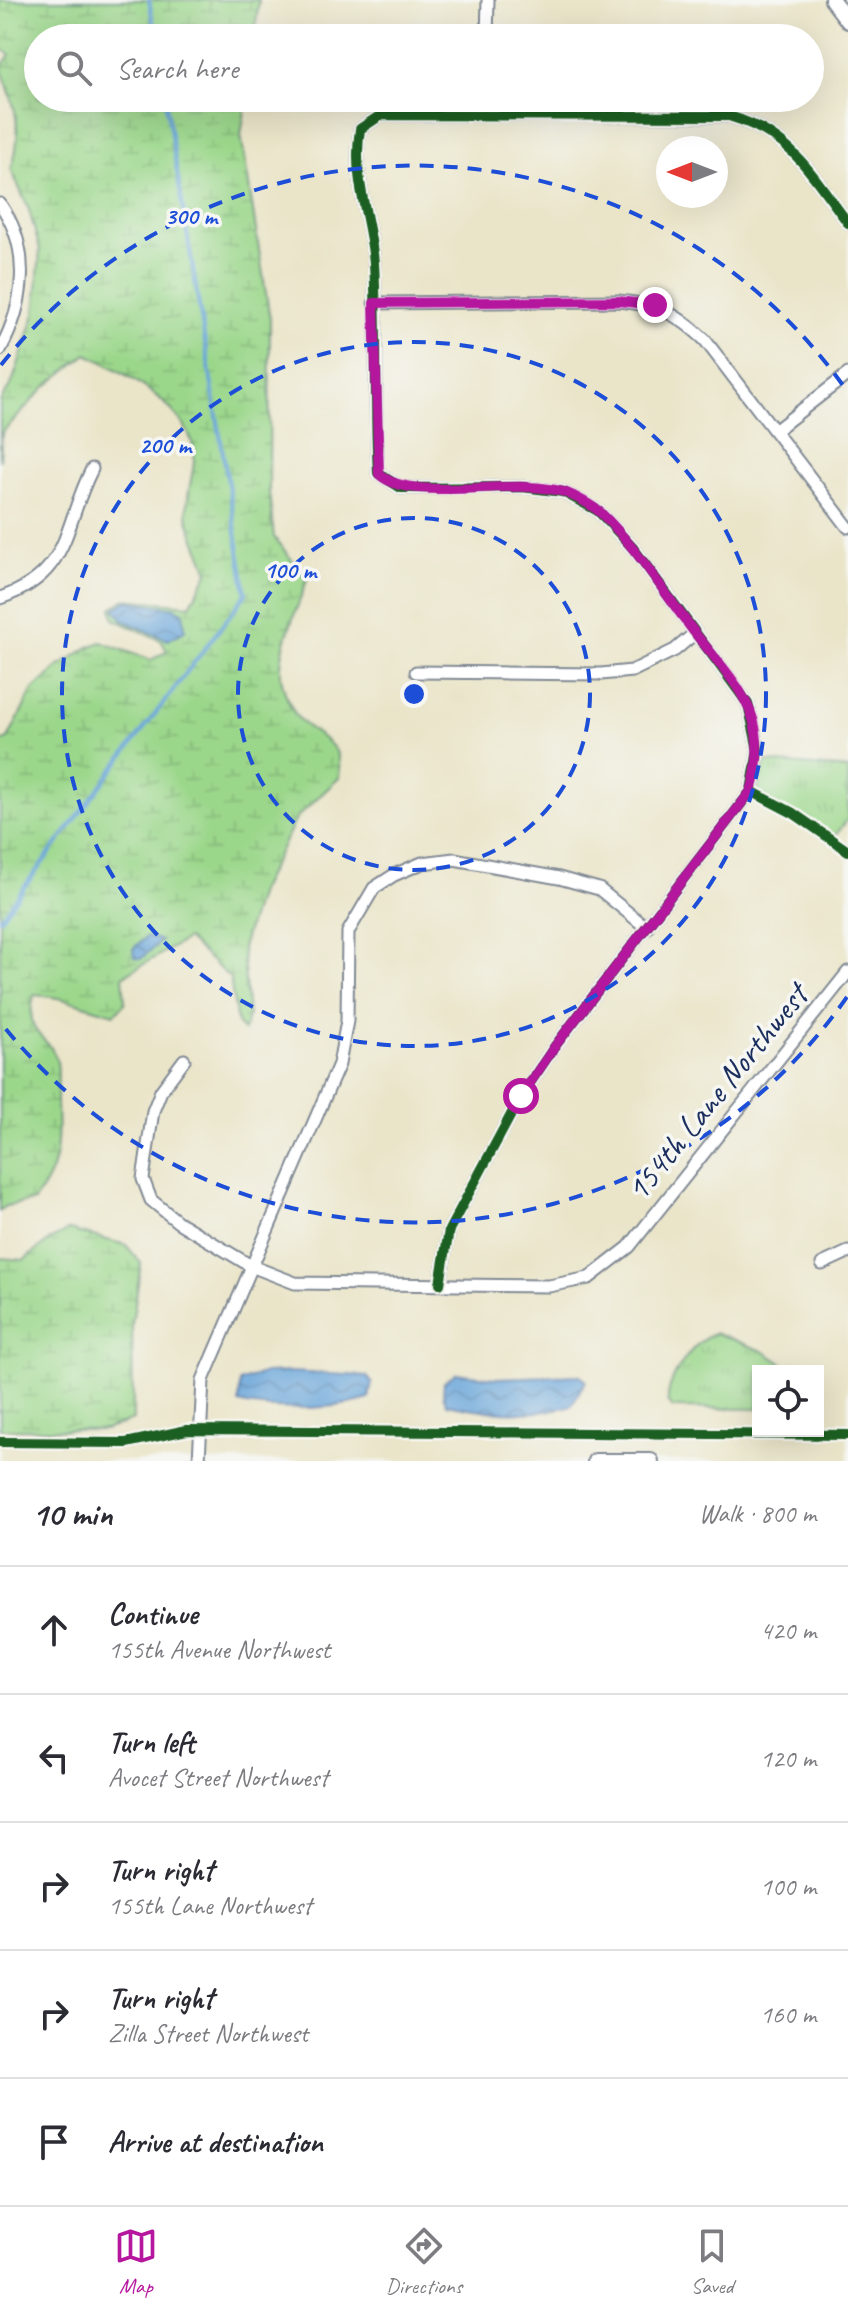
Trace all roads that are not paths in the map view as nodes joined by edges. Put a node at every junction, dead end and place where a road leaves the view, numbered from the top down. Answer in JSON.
{"nodes":[{"id":1,"x":488,"y":0,"type":"edge"},
{"id":2,"x":832,"y":0,"type":"edge"},
{"id":3,"x":848,"y":21,"type":"edge"},
{"id":4,"x":487,"y":24,"type":"edge"},
{"id":5,"x":486,"y":115,"type":"joint"},
{"id":6,"x":0,"y":204,"type":"edge"},
{"id":7,"x":848,"y":223,"type":"edge"},
{"id":8,"x":374,"y":303,"type":"junction"},
{"id":9,"x":0,"y":350,"type":"edge"},
{"id":10,"x":848,"y":374,"type":"edge"},
{"id":11,"x":776,"y":430,"type":"junction"},
{"id":12,"x":92,"y":469,"type":"dead end"},
{"id":13,"x":848,"y":527,"type":"edge"},
{"id":14,"x":0,"y":598,"type":"edge"},
{"id":15,"x":695,"y":633,"type":"junction"},
{"id":16,"x":416,"y":672,"type":"dead end"},
{"id":17,"x":647,"y":928,"type":"junction"},
{"id":18,"x":848,"y":972,"type":"edge"},
{"id":19,"x":184,"y":1060,"type":"dead end"},
{"id":20,"x":848,"y":1252,"type":"edge"},
{"id":21,"x":822,"y":1264,"type":"dead end"},
{"id":22,"x":251,"y":1266,"type":"junction"},
{"id":23,"x":440,"y":1284,"type":"junction"},
{"id":24,"x":199,"y":1461,"type":"edge"},
{"id":25,"x":595,"y":1461,"type":"edge"},
{"id":26,"x":651,"y":1461,"type":"edge"}],
"edges":[{"from":1,"to":4,"type":"street"},
{"from":2,"to":3,"type":"main road"},
{"from":5,"to":7,"type":"street"},
{"from":5,"to":8,"type":"street"},
{"from":6,"to":9,"type":"street"},
{"from":8,"to":11,"type":"street"},
{"from":8,"to":15,"type":"street"},
{"from":10,"to":11,"type":"street"},
{"from":11,"to":13,"type":"street"},
{"from":12,"to":14,"type":"street"},
{"from":15,"to":16,"type":"street"},
{"from":15,"to":17,"type":"street"},
{"from":17,"to":22,"type":"street"},
{"from":17,"to":23,"type":"street"},
{"from":18,"to":23,"type":"street","name":"154th Lane Northwest"},
{"from":19,"to":22,"type":"street","name":"154th Lane Northwest"},
{"from":20,"to":21,"type":"street"},
{"from":22,"to":23,"type":"street","name":"154th Lane Northwest"},
{"from":22,"to":24,"type":"street"},
{"from":25,"to":26,"type":"main road"}]}
